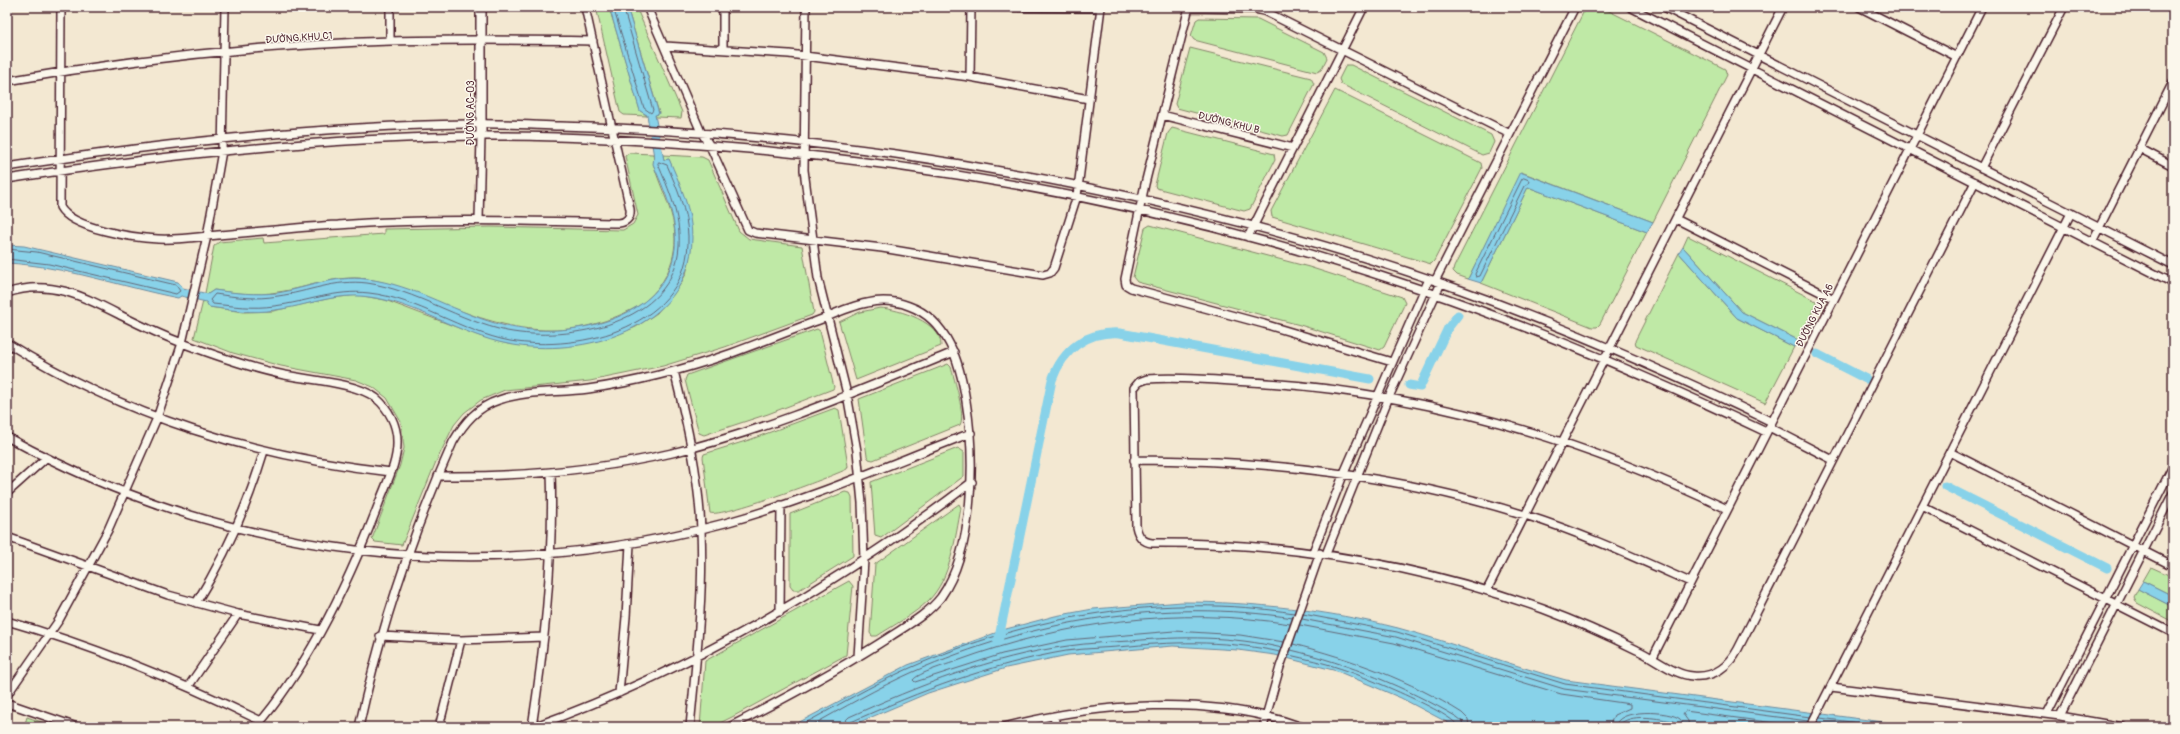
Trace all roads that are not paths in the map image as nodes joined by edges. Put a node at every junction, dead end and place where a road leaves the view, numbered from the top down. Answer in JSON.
{"nodes":[{"id":1,"x":61,"y":7,"type":"edge"},
{"id":2,"x":225,"y":7,"type":"edge"},
{"id":3,"x":390,"y":7,"type":"edge"},
{"id":4,"x":481,"y":7,"type":"edge"},
{"id":5,"x":585,"y":7,"type":"edge"},
{"id":6,"x":647,"y":7,"type":"edge"},
{"id":7,"x":723,"y":7,"type":"edge"},
{"id":8,"x":806,"y":7,"type":"edge"},
{"id":9,"x":971,"y":7,"type":"edge"},
{"id":10,"x":979,"y":7,"type":"edge"},
{"id":11,"x":1364,"y":7,"type":"edge"},
{"id":12,"x":1575,"y":7,"type":"edge"},
{"id":13,"x":1630,"y":7,"type":"edge"},
{"id":14,"x":1664,"y":7,"type":"edge"},
{"id":15,"x":1783,"y":7,"type":"edge"},
{"id":16,"x":1859,"y":7,"type":"edge"},
{"id":17,"x":1982,"y":7,"type":"edge"},
{"id":18,"x":2064,"y":7,"type":"edge"},
{"id":19,"x":1101,"y":8,"type":"edge"},
{"id":20,"x":1189,"y":8,"type":"edge"},
{"id":21,"x":481,"y":40,"type":"junction"},
{"id":22,"x":390,"y":41,"type":"junction"},
{"id":23,"x":593,"y":41,"type":"junction"},
{"id":24,"x":664,"y":46,"type":"junction"},
{"id":25,"x":723,"y":49,"type":"junction"},
{"id":26,"x":1342,"y":50,"type":"junction"},
{"id":27,"x":224,"y":52,"type":"junction"},
{"id":28,"x":1759,"y":55,"type":"junction"},
{"id":29,"x":805,"y":56,"type":"junction"},
{"id":30,"x":1957,"y":56,"type":"junction"},
{"id":31,"x":1752,"y":68,"type":"junction"},
{"id":32,"x":60,"y":71,"type":"junction"},
{"id":33,"x":970,"y":77,"type":"junction"},
{"id":34,"x":7,"y":81,"type":"edge"},
{"id":35,"x":2173,"y":82,"type":"edge"},
{"id":36,"x":1089,"y":99,"type":"junction"},
{"id":37,"x":1162,"y":115,"type":"junction"},
{"id":38,"x":481,"y":124,"type":"junction"},
{"id":39,"x":613,"y":127,"type":"junction"},
{"id":40,"x":701,"y":132,"type":"junction"},
{"id":41,"x":1510,"y":134,"type":"junction"},
{"id":42,"x":1917,"y":134,"type":"junction"},
{"id":43,"x":481,"y":136,"type":"junction"},
{"id":44,"x":223,"y":138,"type":"junction"},
{"id":45,"x":615,"y":140,"type":"junction"},
{"id":46,"x":804,"y":142,"type":"junction"},
{"id":47,"x":710,"y":146,"type":"junction"},
{"id":48,"x":1292,"y":148,"type":"junction"},
{"id":49,"x":1910,"y":148,"type":"junction"},
{"id":50,"x":2139,"y":148,"type":"junction"},
{"id":51,"x":222,"y":151,"type":"junction"},
{"id":52,"x":804,"y":154,"type":"junction"},
{"id":53,"x":60,"y":159,"type":"junction"},
{"id":54,"x":2173,"y":166,"type":"edge"},
{"id":55,"x":7,"y":167,"type":"edge"},
{"id":56,"x":1981,"y":168,"type":"junction"},
{"id":57,"x":60,"y":171,"type":"junction"},
{"id":58,"x":7,"y":179,"type":"edge"},
{"id":59,"x":1975,"y":182,"type":"junction"},
{"id":60,"x":1079,"y":185,"type":"junction"},
{"id":61,"x":1077,"y":196,"type":"junction"},
{"id":62,"x":1143,"y":199,"type":"junction"},
{"id":63,"x":1141,"y":211,"type":"junction"},
{"id":64,"x":2071,"y":213,"type":"junction"},
{"id":65,"x":1676,"y":219,"type":"junction"},
{"id":66,"x":479,"y":220,"type":"junction"},
{"id":67,"x":1253,"y":226,"type":"junction"},
{"id":68,"x":2064,"y":227,"type":"junction"},
{"id":69,"x":2099,"y":228,"type":"junction"},
{"id":70,"x":207,"y":236,"type":"junction"},
{"id":71,"x":1248,"y":237,"type":"junction"},
{"id":72,"x":812,"y":239,"type":"junction"},
{"id":73,"x":2092,"y":242,"type":"junction"},
{"id":74,"x":2173,"y":266,"type":"edge"},
{"id":75,"x":1435,"y":281,"type":"junction"},
{"id":76,"x":2173,"y":283,"type":"edge"},
{"id":77,"x":1424,"y":290,"type":"junction"},
{"id":78,"x":7,"y":293,"type":"edge"},
{"id":79,"x":1436,"y":294,"type":"junction"},
{"id":80,"x":1834,"y":299,"type":"junction"},
{"id":81,"x":827,"y":317,"type":"junction"},
{"id":82,"x":7,"y":343,"type":"edge"},
{"id":83,"x":182,"y":343,"type":"junction"},
{"id":84,"x":1610,"y":348,"type":"junction"},
{"id":85,"x":954,"y":352,"type":"junction"},
{"id":86,"x":1605,"y":359,"type":"junction"},
{"id":87,"x":1392,"y":362,"type":"junction"},
{"id":88,"x":674,"y":371,"type":"junction"},
{"id":89,"x":847,"y":394,"type":"junction"},
{"id":90,"x":1378,"y":395,"type":"junction"},
{"id":91,"x":1389,"y":397,"type":"junction"},
{"id":92,"x":157,"y":418,"type":"junction"},
{"id":93,"x":1769,"y":427,"type":"junction"},
{"id":94,"x":971,"y":433,"type":"junction"},
{"id":95,"x":7,"y":437,"type":"edge"},
{"id":96,"x":1563,"y":441,"type":"junction"},
{"id":97,"x":692,"y":448,"type":"junction"},
{"id":98,"x":264,"y":451,"type":"junction"},
{"id":99,"x":1950,"y":452,"type":"junction"},
{"id":100,"x":46,"y":458,"type":"junction"},
{"id":101,"x":1134,"y":460,"type":"junction"},
{"id":102,"x":1833,"y":460,"type":"junction"},
{"id":103,"x":2173,"y":466,"type":"edge"},
{"id":104,"x":391,"y":472,"type":"junction"},
{"id":105,"x":551,"y":472,"type":"junction"},
{"id":106,"x":1344,"y":473,"type":"junction"},
{"id":107,"x":1356,"y":475,"type":"junction"},
{"id":108,"x":438,"y":476,"type":"junction"},
{"id":109,"x":860,"y":476,"type":"junction"},
{"id":110,"x":972,"y":482,"type":"junction"},
{"id":111,"x":7,"y":493,"type":"edge"},
{"id":112,"x":126,"y":493,"type":"junction"},
{"id":113,"x":2173,"y":493,"type":"edge"},
{"id":114,"x":781,"y":505,"type":"junction"},
{"id":115,"x":1922,"y":506,"type":"junction"},
{"id":116,"x":1727,"y":509,"type":"junction"},
{"id":117,"x":1525,"y":515,"type":"junction"},
{"id":118,"x":237,"y":529,"type":"junction"},
{"id":119,"x":702,"y":529,"type":"junction"},
{"id":120,"x":7,"y":537,"type":"edge"},
{"id":121,"x":630,"y":544,"type":"junction"},
{"id":122,"x":2132,"y":545,"type":"junction"},
{"id":123,"x":360,"y":551,"type":"junction"},
{"id":124,"x":2143,"y":551,"type":"junction"},
{"id":125,"x":1320,"y":553,"type":"junction"},
{"id":126,"x":550,"y":554,"type":"junction"},
{"id":127,"x":406,"y":556,"type":"junction"},
{"id":128,"x":864,"y":560,"type":"junction"},
{"id":129,"x":2173,"y":566,"type":"edge"},
{"id":130,"x":89,"y":567,"type":"junction"},
{"id":131,"x":1690,"y":582,"type":"junction"},
{"id":132,"x":1487,"y":590,"type":"junction"},
{"id":133,"x":2105,"y":598,"type":"junction"},
{"id":134,"x":196,"y":603,"type":"junction"},
{"id":135,"x":2116,"y":604,"type":"junction"},
{"id":136,"x":780,"y":612,"type":"junction"},
{"id":137,"x":238,"y":614,"type":"junction"},
{"id":138,"x":7,"y":621,"type":"edge"},
{"id":139,"x":320,"y":630,"type":"junction"},
{"id":140,"x":2173,"y":633,"type":"edge"},
{"id":141,"x":50,"y":634,"type":"junction"},
{"id":142,"x":380,"y":636,"type":"junction"},
{"id":143,"x":544,"y":637,"type":"junction"},
{"id":144,"x":461,"y":640,"type":"junction"},
{"id":145,"x":696,"y":656,"type":"junction"},
{"id":146,"x":858,"y":657,"type":"junction"},
{"id":147,"x":1653,"y":657,"type":"junction"},
{"id":148,"x":188,"y":687,"type":"junction"},
{"id":149,"x":1831,"y":687,"type":"junction"},
{"id":150,"x":619,"y":693,"type":"junction"},
{"id":151,"x":7,"y":695,"type":"edge"},
{"id":152,"x":7,"y":703,"type":"edge"},
{"id":153,"x":2047,"y":714,"type":"junction"},
{"id":154,"x":1054,"y":716,"type":"junction"},
{"id":155,"x":1266,"y":716,"type":"junction"},
{"id":156,"x":2060,"y":716,"type":"junction"},
{"id":157,"x":258,"y":724,"type":"edge"},
{"id":158,"x":77,"y":727,"type":"edge"},
{"id":159,"x":359,"y":727,"type":"edge"},
{"id":160,"x":440,"y":727,"type":"edge"},
{"id":161,"x":533,"y":727,"type":"edge"},
{"id":162,"x":690,"y":727,"type":"edge"},
{"id":163,"x":729,"y":727,"type":"edge"},
{"id":164,"x":1004,"y":727,"type":"edge"},
{"id":165,"x":1056,"y":727,"type":"edge"},
{"id":166,"x":1263,"y":727,"type":"edge"},
{"id":167,"x":1302,"y":727,"type":"edge"},
{"id":168,"x":1810,"y":727,"type":"edge"},
{"id":169,"x":2123,"y":727,"type":"edge"}],
"edges":[{"from":1,"to":32,"type":"street"},
{"from":2,"to":27,"type":"street"},
{"from":3,"to":22,"type":"street"},
{"from":4,"to":21,"type":"street","name":"ĐƯỜNG AC-03"},
{"from":5,"to":23,"type":"street"},
{"from":6,"to":24,"type":"street"},
{"from":7,"to":25,"type":"street"},
{"from":8,"to":29,"type":"street"},
{"from":9,"to":33,"type":"street"},
{"from":10,"to":19,"type":"street"},
{"from":11,"to":26,"type":"street"},
{"from":12,"to":41,"type":"street"},
{"from":13,"to":31,"type":"street"},
{"from":14,"to":28,"type":"street"},
{"from":15,"to":28,"type":"street"},
{"from":16,"to":30,"type":"street"},
{"from":17,"to":30,"type":"street","name":"ĐƯỜNG KUA A6"},
{"from":18,"to":56,"type":"street"},
{"from":19,"to":36,"type":"street"},
{"from":20,"to":26,"type":"street"},
{"from":20,"to":37,"type":"street"},
{"from":21,"to":22,"type":"street","name":"ĐƯỜNG KHU C1"},
{"from":21,"to":23,"type":"street","name":"ĐƯỜNG KHU C1"},
{"from":21,"to":38,"type":"street","name":"ĐƯỜNG AC-03"},
{"from":22,"to":27,"type":"street","name":"ĐƯỜNG KHU C1"},
{"from":23,"to":39,"type":"street"},
{"from":24,"to":25,"type":"street"},
{"from":24,"to":40,"type":"street"},
{"from":25,"to":29,"type":"street"},
{"from":26,"to":41,"type":"street"},
{"from":26,"to":48,"type":"street"},
{"from":27,"to":32,"type":"street","name":"ĐƯỜNG KHU C1"},
{"from":27,"to":44,"type":"street"},
{"from":28,"to":31,"type":"street"},
{"from":28,"to":42,"type":"street"},
{"from":29,"to":33,"type":"street"},
{"from":29,"to":46,"type":"street"},
{"from":30,"to":42,"type":"street","name":"ĐƯỜNG KUA A6"},
{"from":31,"to":49,"type":"street"},
{"from":31,"to":65,"type":"street"},
{"from":32,"to":34,"type":"street","name":"ĐƯỜNG KHU C1"},
{"from":32,"to":53,"type":"street"},
{"from":33,"to":36,"type":"street"},
{"from":35,"to":50,"type":"street"},
{"from":36,"to":60,"type":"street"},
{"from":37,"to":48,"type":"street","name":"ĐƯỜNG KHU B"},
{"from":37,"to":62,"type":"street"},
{"from":38,"to":39,"type":"street"},
{"from":38,"to":43,"type":"street","name":"ĐƯỜNG AC-03"},
{"from":38,"to":44,"type":"street"},
{"from":39,"to":40,"type":"street"},
{"from":39,"to":45,"type":"street"},
{"from":40,"to":46,"type":"street"},
{"from":40,"to":47,"type":"street"},
{"from":41,"to":75,"type":"street"},
{"from":42,"to":49,"type":"street","name":"ĐƯỜNG KUA A6"},
{"from":42,"to":56,"type":"street"},
{"from":43,"to":45,"type":"street"},
{"from":43,"to":51,"type":"street"},
{"from":43,"to":66,"type":"street","name":"ĐƯỜNG AC-03"},
{"from":44,"to":51,"type":"street"},
{"from":44,"to":53,"type":"street"},
{"from":45,"to":47,"type":"street"},
{"from":45,"to":66,"type":"street"},
{"from":46,"to":52,"type":"street"},
{"from":46,"to":60,"type":"street"},
{"from":47,"to":52,"type":"street"},
{"from":47,"to":72,"type":"street"},
{"from":48,"to":67,"type":"street"},
{"from":49,"to":59,"type":"street"},
{"from":49,"to":80,"type":"street","name":"ĐƯỜNG KUA A6"},
{"from":50,"to":54,"type":"street"},
{"from":50,"to":69,"type":"street"},
{"from":51,"to":57,"type":"street"},
{"from":51,"to":70,"type":"street"},
{"from":52,"to":61,"type":"street"},
{"from":52,"to":72,"type":"street"},
{"from":53,"to":55,"type":"street"},
{"from":53,"to":57,"type":"street"},
{"from":56,"to":64,"type":"street"},
{"from":57,"to":58,"type":"street"},
{"from":57,"to":70,"type":"street"},
{"from":59,"to":68,"type":"street"},
{"from":59,"to":102,"type":"street"},
{"from":60,"to":61,"type":"street"},
{"from":60,"to":62,"type":"street"},
{"from":61,"to":63,"type":"street"},
{"from":61,"to":72,"type":"street"},
{"from":62,"to":63,"type":"street"},
{"from":62,"to":67,"type":"street"},
{"from":63,"to":71,"type":"street"},
{"from":63,"to":87,"type":"street"},
{"from":64,"to":68,"type":"street"},
{"from":64,"to":69,"type":"street"},
{"from":65,"to":80,"type":"street"},
{"from":65,"to":84,"type":"street"},
{"from":66,"to":70,"type":"street"},
{"from":67,"to":71,"type":"street"},
{"from":67,"to":75,"type":"street"},
{"from":68,"to":73,"type":"street"},
{"from":68,"to":99,"type":"street"},
{"from":69,"to":73,"type":"street"},
{"from":69,"to":74,"type":"street"},
{"from":70,"to":83,"type":"street"},
{"from":71,"to":77,"type":"street"},
{"from":72,"to":81,"type":"street"},
{"from":73,"to":76,"type":"street"},
{"from":75,"to":77,"type":"street"},
{"from":75,"to":79,"type":"street"},
{"from":75,"to":84,"type":"street"},
{"from":77,"to":79,"type":"street"},
{"from":77,"to":87,"type":"street"},
{"from":78,"to":83,"type":"street"},
{"from":79,"to":86,"type":"street"},
{"from":79,"to":91,"type":"street"},
{"from":80,"to":93,"type":"street","name":"ĐƯỜNG KUA A6"},
{"from":81,"to":85,"type":"street"},
{"from":81,"to":88,"type":"street"},
{"from":81,"to":89,"type":"street"},
{"from":82,"to":92,"type":"street"},
{"from":83,"to":92,"type":"street"},
{"from":83,"to":104,"type":"street"},
{"from":84,"to":86,"type":"street"},
{"from":84,"to":93,"type":"street"},
{"from":85,"to":89,"type":"street"},
{"from":85,"to":94,"type":"street"},
{"from":86,"to":93,"type":"street"},
{"from":86,"to":96,"type":"street"},
{"from":87,"to":90,"type":"street"},
{"from":88,"to":97,"type":"street"},
{"from":88,"to":108,"type":"street"},
{"from":89,"to":97,"type":"street"},
{"from":89,"to":109,"type":"street"},
{"from":90,"to":91,"type":"street"},
{"from":90,"to":101,"type":"street"},
{"from":90,"to":106,"type":"street"},
{"from":91,"to":96,"type":"street"},
{"from":91,"to":107,"type":"street"},
{"from":92,"to":98,"type":"street"},
{"from":92,"to":112,"type":"street"},
{"from":93,"to":102,"type":"street"},
{"from":93,"to":116,"type":"street","name":"ĐƯỜNG KUA A6"},
{"from":94,"to":109,"type":"street"},
{"from":94,"to":110,"type":"street"},
{"from":95,"to":100,"type":"street"},
{"from":96,"to":116,"type":"street"},
{"from":96,"to":117,"type":"street"},
{"from":97,"to":105,"type":"street"},
{"from":97,"to":119,"type":"street"},
{"from":98,"to":104,"type":"street"},
{"from":98,"to":118,"type":"street"},
{"from":99,"to":115,"type":"street"},
{"from":99,"to":122,"type":"street"},
{"from":100,"to":111,"type":"street"},
{"from":100,"to":112,"type":"street"},
{"from":101,"to":106,"type":"street"},
{"from":101,"to":125,"type":"street"},
{"from":102,"to":147,"type":"street"},
{"from":103,"to":122,"type":"street"},
{"from":104,"to":123,"type":"street"},
{"from":105,"to":108,"type":"street"},
{"from":105,"to":126,"type":"street"},
{"from":106,"to":107,"type":"street"},
{"from":106,"to":125,"type":"street"},
{"from":107,"to":117,"type":"street"},
{"from":107,"to":125,"type":"street"},
{"from":108,"to":127,"type":"street"},
{"from":109,"to":114,"type":"street"},
{"from":109,"to":128,"type":"street"},
{"from":110,"to":128,"type":"street"},
{"from":110,"to":146,"type":"street"},
{"from":112,"to":118,"type":"street"},
{"from":112,"to":130,"type":"street"},
{"from":113,"to":124,"type":"street"},
{"from":114,"to":119,"type":"street"},
{"from":114,"to":136,"type":"street"},
{"from":115,"to":133,"type":"street"},
{"from":115,"to":149,"type":"street"},
{"from":116,"to":131,"type":"street","name":"ĐƯỜNG KUA A6"},
{"from":117,"to":131,"type":"street"},
{"from":117,"to":132,"type":"street"},
{"from":118,"to":123,"type":"street"},
{"from":118,"to":134,"type":"street"},
{"from":119,"to":121,"type":"street"},
{"from":119,"to":145,"type":"street"},
{"from":120,"to":130,"type":"street"},
{"from":121,"to":126,"type":"street"},
{"from":121,"to":150,"type":"street"},
{"from":122,"to":124,"type":"street"},
{"from":122,"to":133,"type":"street"},
{"from":123,"to":127,"type":"street"},
{"from":123,"to":139,"type":"street"},
{"from":124,"to":129,"type":"street"},
{"from":124,"to":135,"type":"street"},
{"from":125,"to":132,"type":"street"},
{"from":125,"to":155,"type":"street"},
{"from":126,"to":127,"type":"street"},
{"from":126,"to":143,"type":"street"},
{"from":127,"to":142,"type":"street"},
{"from":128,"to":136,"type":"street"},
{"from":128,"to":146,"type":"street"},
{"from":130,"to":134,"type":"street"},
{"from":130,"to":141,"type":"street"},
{"from":131,"to":147,"type":"street","name":"ĐƯỜNG KUA A6"},
{"from":132,"to":147,"type":"street"},
{"from":133,"to":135,"type":"street"},
{"from":133,"to":153,"type":"street"},
{"from":134,"to":137,"type":"street"},
{"from":135,"to":140,"type":"street"},
{"from":135,"to":156,"type":"street"},
{"from":136,"to":145,"type":"street"},
{"from":137,"to":139,"type":"street"},
{"from":137,"to":148,"type":"street"},
{"from":138,"to":141,"type":"street"},
{"from":139,"to":157,"type":"street"},
{"from":141,"to":148,"type":"street"},
{"from":141,"to":151,"type":"street"},
{"from":142,"to":144,"type":"street"},
{"from":142,"to":159,"type":"street"},
{"from":143,"to":144,"type":"street"},
{"from":143,"to":161,"type":"street"},
{"from":144,"to":160,"type":"street"},
{"from":145,"to":150,"type":"street"},
{"from":145,"to":162,"type":"street"},
{"from":146,"to":163,"type":"street"},
{"from":148,"to":157,"type":"street"},
{"from":149,"to":153,"type":"street"},
{"from":149,"to":168,"type":"street"},
{"from":150,"to":161,"type":"street"},
{"from":152,"to":158,"type":"street"},
{"from":153,"to":156,"type":"street"},
{"from":154,"to":155,"type":"street"},
{"from":154,"to":164,"type":"street"},
{"from":154,"to":165,"type":"street"},
{"from":155,"to":166,"type":"street"},
{"from":155,"to":167,"type":"street"},
{"from":156,"to":169,"type":"street"}]}
